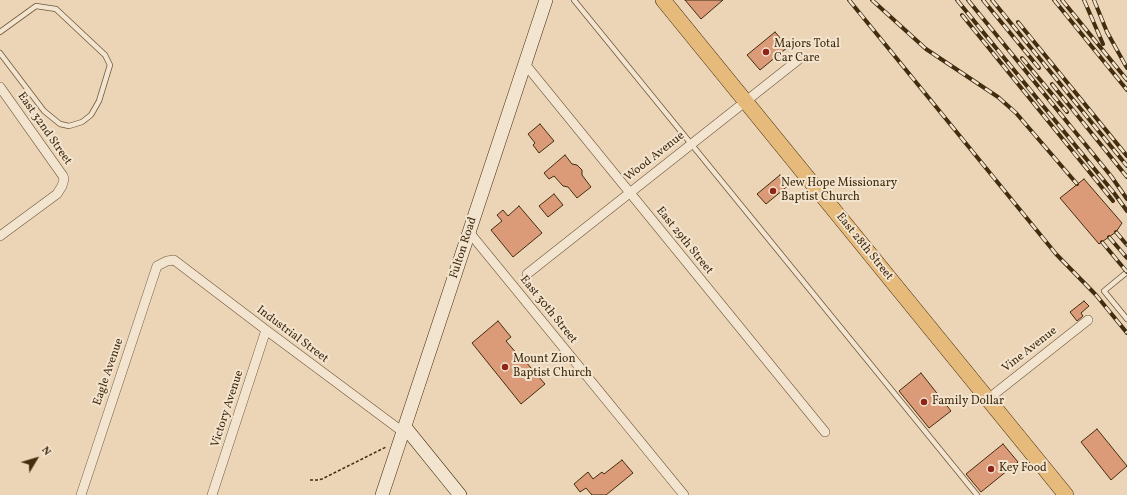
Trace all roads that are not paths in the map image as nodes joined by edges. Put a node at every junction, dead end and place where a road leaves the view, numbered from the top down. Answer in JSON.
{"nodes":[{"id":1,"x":546,"y":0,"type":"edge"},
{"id":2,"x":574,"y":0,"type":"edge"},
{"id":3,"x":663,"y":0,"type":"edge"},
{"id":4,"x":0,"y":32,"type":"edge"},
{"id":5,"x":0,"y":53,"type":"edge"},
{"id":6,"x":798,"y":60,"type":"dead end"},
{"id":7,"x":525,"y":64,"type":"junction"},
{"id":8,"x":1,"y":91,"type":"edge"},
{"id":9,"x":745,"y":101,"type":"junction"},
{"id":10,"x":691,"y":144,"type":"junction"},
{"id":11,"x":630,"y":192,"type":"junction"},
{"id":12,"x":469,"y":232,"type":"junction"},
{"id":13,"x":0,"y":236,"type":"edge"},
{"id":14,"x":167,"y":261,"type":"joint"},
{"id":15,"x":1127,"y":272,"type":"edge"},
{"id":16,"x":527,"y":274,"type":"dead end"},
{"id":17,"x":1127,"y":319,"type":"edge"},
{"id":18,"x":1088,"y":320,"type":"dead end"},
{"id":19,"x":266,"y":330,"type":"junction"},
{"id":20,"x":988,"y":399,"type":"junction"},
{"id":21,"x":404,"y":429,"type":"junction"},
{"id":22,"x":825,"y":432,"type":"dead end"},
{"id":23,"x":81,"y":495,"type":"edge"},
{"id":24,"x":212,"y":495,"type":"edge"},
{"id":25,"x":382,"y":495,"type":"edge"},
{"id":26,"x":460,"y":495,"type":"edge"},
{"id":27,"x":684,"y":495,"type":"edge"},
{"id":28,"x":977,"y":495,"type":"edge"},
{"id":29,"x":1066,"y":495,"type":"edge"}],
"edges":[{"from":1,"to":7,"type":"street","name":"Fulton Road"},
{"from":2,"to":10,"type":"lane"},
{"from":3,"to":9,"type":"main road","name":"East 28th Street"},
{"from":4,"to":5,"type":"lane"},
{"from":6,"to":9,"type":"street","name":"Wood Avenue"},
{"from":7,"to":11,"type":"street","name":"East 29th Street"},
{"from":7,"to":12,"type":"street","name":"Fulton Road"},
{"from":8,"to":13,"type":"street","name":"East 32nd Street"},
{"from":9,"to":10,"type":"street","name":"Wood Avenue"},
{"from":9,"to":20,"type":"main road","name":"East 28th Street"},
{"from":10,"to":11,"type":"street","name":"Wood Avenue"},
{"from":10,"to":28,"type":"lane"},
{"from":11,"to":16,"type":"street","name":"Wood Avenue"},
{"from":11,"to":22,"type":"street","name":"East 29th Street"},
{"from":12,"to":21,"type":"street","name":"Fulton Road"},
{"from":12,"to":27,"type":"street","name":"East 30th Street"},
{"from":14,"to":19,"type":"street","name":"Industrial Street"},
{"from":14,"to":23,"type":"street","name":"Eagle Avenue"},
{"from":15,"to":17,"type":"lane"},
{"from":18,"to":20,"type":"street","name":"Vine Avenue"},
{"from":19,"to":21,"type":"street","name":"Industrial Street"},
{"from":19,"to":24,"type":"street","name":"Victory Avenue"},
{"from":20,"to":29,"type":"main road","name":"East 28th Street"},
{"from":21,"to":25,"type":"street","name":"Fulton Road"},
{"from":21,"to":26,"type":"street"}]}
